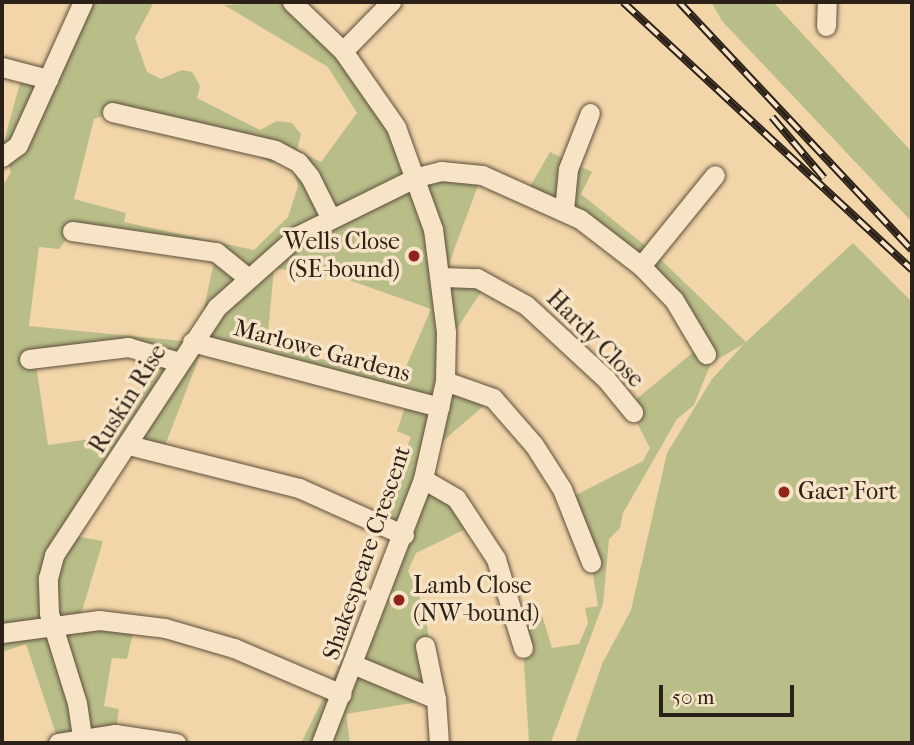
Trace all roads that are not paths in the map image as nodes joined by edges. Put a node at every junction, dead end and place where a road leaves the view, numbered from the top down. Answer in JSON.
{"nodes":[{"id":1,"x":83,"y":2,"type":"edge"},
{"id":2,"x":292,"y":2,"type":"edge"},
{"id":3,"x":391,"y":2,"type":"edge"},
{"id":4,"x":827,"y":2,"type":"edge"},
{"id":5,"x":827,"y":26,"type":"dead end"},
{"id":6,"x":343,"y":51,"type":"junction"},
{"id":7,"x":2,"y":67,"type":"edge"},
{"id":8,"x":48,"y":79,"type":"junction"},
{"id":9,"x":112,"y":112,"type":"dead end"},
{"id":10,"x":590,"y":113,"type":"dead end"},
{"id":11,"x":2,"y":157,"type":"edge"},
{"id":12,"x":715,"y":175,"type":"dead end"},
{"id":13,"x":416,"y":177,"type":"junction"},
{"id":14,"x":564,"y":210,"type":"junction"},
{"id":15,"x":330,"y":216,"type":"junction"},
{"id":16,"x":72,"y":231,"type":"dead end"},
{"id":17,"x":641,"y":266,"type":"junction"},
{"id":18,"x":247,"y":277,"type":"junction"},
{"id":19,"x":443,"y":277,"type":"junction"},
{"id":20,"x":192,"y":342,"type":"junction"},
{"id":21,"x":706,"y":354,"type":"dead end"},
{"id":22,"x":29,"y":359,"type":"dead end"},
{"id":23,"x":179,"y":362,"type":"junction"},
{"id":24,"x":445,"y":381,"type":"junction"},
{"id":25,"x":440,"y":407,"type":"junction"},
{"id":26,"x":633,"y":412,"type":"dead end"},
{"id":27,"x":129,"y":445,"type":"junction"},
{"id":28,"x":423,"y":479,"type":"junction"},
{"id":29,"x":404,"y":535,"type":"junction"},
{"id":30,"x":591,"y":562,"type":"dead end"},
{"id":31,"x":52,"y":624,"type":"junction"},
{"id":32,"x":2,"y":633,"type":"edge"},
{"id":33,"x":425,"y":646,"type":"dead end"},
{"id":34,"x":523,"y":648,"type":"dead end"},
{"id":35,"x":355,"y":664,"type":"junction"},
{"id":36,"x":342,"y":694,"type":"junction"},
{"id":37,"x":436,"y":699,"type":"junction"},
{"id":38,"x":83,"y":740,"type":"edge"},
{"id":39,"x":58,"y":743,"type":"edge"},
{"id":40,"x":177,"y":743,"type":"edge"},
{"id":41,"x":321,"y":743,"type":"edge"},
{"id":42,"x":439,"y":743,"type":"edge"}],
"edges":[{"from":1,"to":8,"type":"street"},
{"from":2,"to":6,"type":"street","name":"Shakespeare Crescent"},
{"from":3,"to":6,"type":"street"},
{"from":4,"to":5,"type":"street"},
{"from":6,"to":13,"type":"street","name":"Shakespeare Crescent"},
{"from":7,"to":8,"type":"street"},
{"from":8,"to":11,"type":"street"},
{"from":9,"to":15,"type":"street"},
{"from":10,"to":14,"type":"street"},
{"from":12,"to":17,"type":"street"},
{"from":13,"to":14,"type":"street","name":"Ruskin Rise"},
{"from":13,"to":15,"type":"street","name":"Ruskin Rise"},
{"from":13,"to":19,"type":"street","name":"Shakespeare Crescent"},
{"from":14,"to":17,"type":"street","name":"Ruskin Rise"},
{"from":15,"to":18,"type":"street","name":"Ruskin Rise"},
{"from":16,"to":18,"type":"street"},
{"from":17,"to":21,"type":"street","name":"Ruskin Rise"},
{"from":18,"to":20,"type":"street","name":"Ruskin Rise"},
{"from":19,"to":24,"type":"street","name":"Shakespeare Crescent"},
{"from":19,"to":26,"type":"street","name":"Hardy Close"},
{"from":20,"to":23,"type":"street","name":"Ruskin Rise"},
{"from":20,"to":25,"type":"street","name":"Marlowe Gardens"},
{"from":22,"to":23,"type":"street"},
{"from":23,"to":27,"type":"street","name":"Ruskin Rise"},
{"from":24,"to":25,"type":"street","name":"Shakespeare Crescent"},
{"from":24,"to":30,"type":"street"},
{"from":25,"to":28,"type":"street","name":"Shakespeare Crescent"},
{"from":27,"to":29,"type":"street"},
{"from":27,"to":31,"type":"street","name":"Ruskin Rise"},
{"from":28,"to":29,"type":"street","name":"Shakespeare Crescent"},
{"from":28,"to":34,"type":"street"},
{"from":29,"to":35,"type":"street","name":"Shakespeare Crescent"},
{"from":31,"to":32,"type":"street"},
{"from":31,"to":36,"type":"street"},
{"from":31,"to":38,"type":"street","name":"Ruskin Rise"},
{"from":33,"to":37,"type":"street"},
{"from":35,"to":36,"type":"street","name":"Shakespeare Crescent"},
{"from":35,"to":37,"type":"street"},
{"from":36,"to":41,"type":"street","name":"Shakespeare Crescent"},
{"from":37,"to":42,"type":"street"},
{"from":38,"to":39,"type":"street"},
{"from":38,"to":40,"type":"street"}]}
